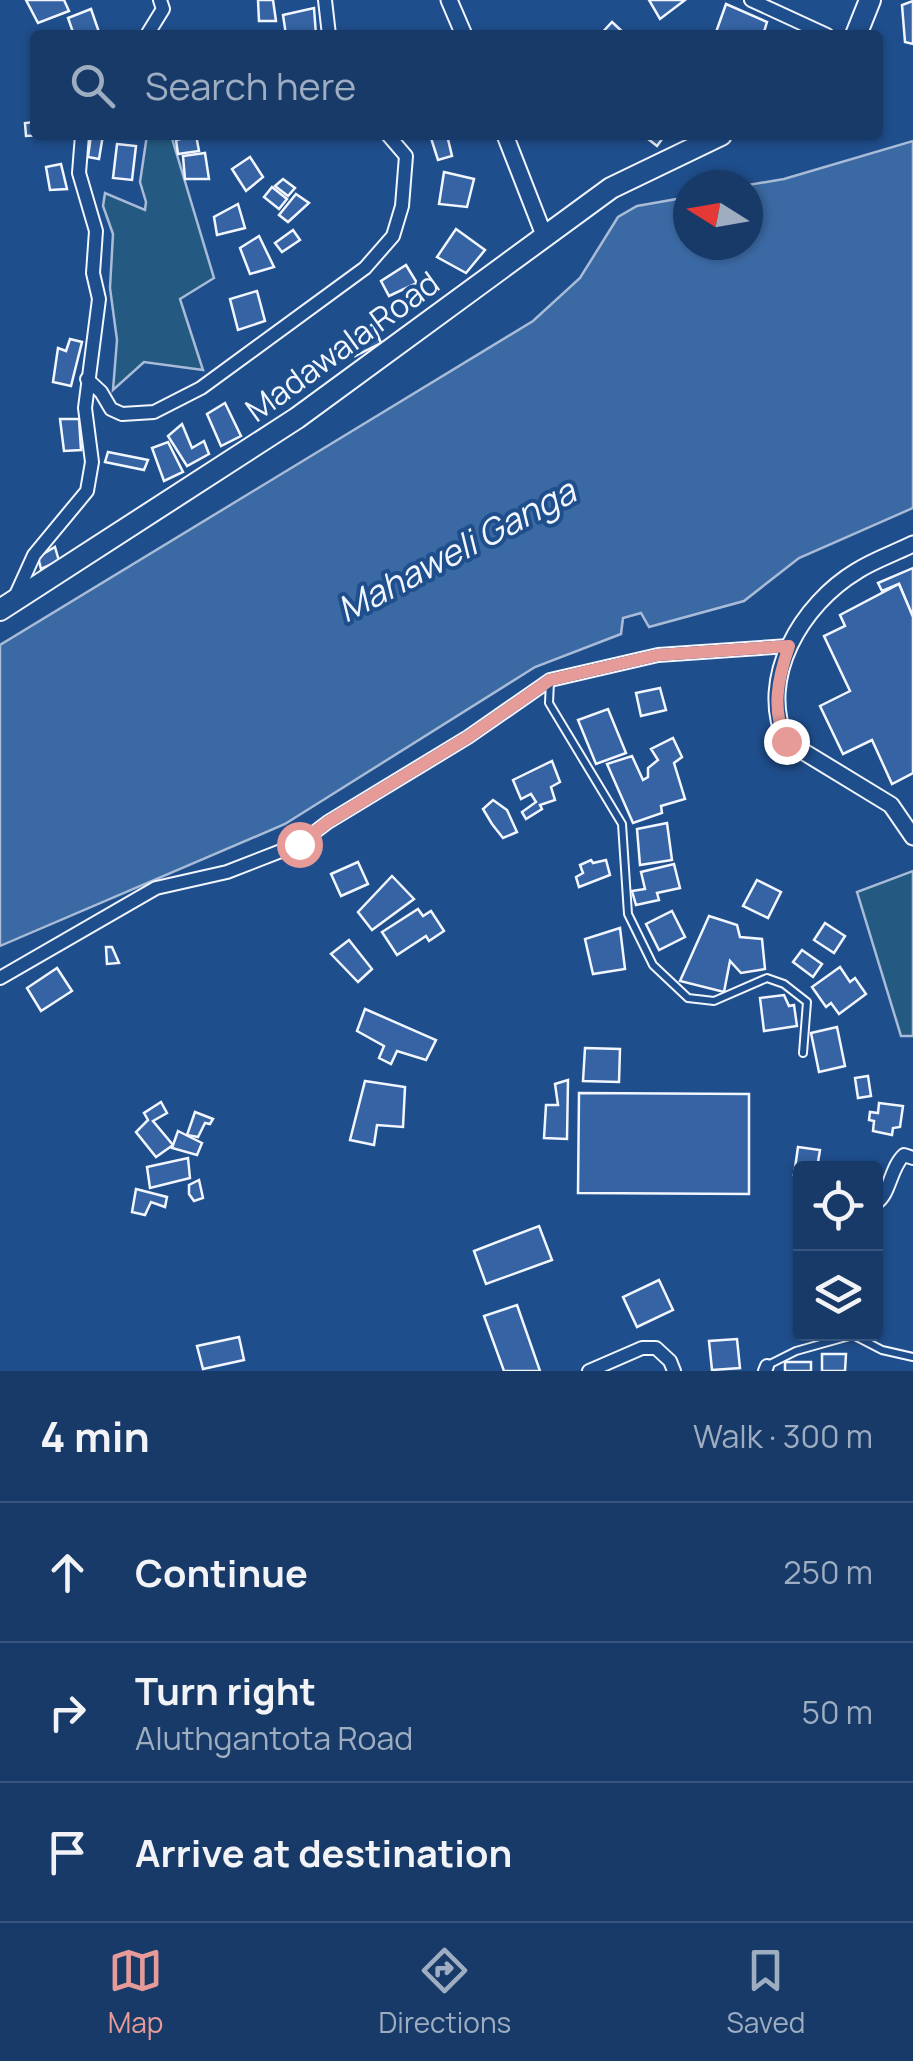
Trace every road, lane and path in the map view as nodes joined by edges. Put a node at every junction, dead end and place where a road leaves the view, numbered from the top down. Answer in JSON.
{"nodes":[{"id":1,"x":160,"y":0,"type":"edge"},
{"id":2,"x":325,"y":0,"type":"edge"},
{"id":3,"x":450,"y":0,"type":"edge"},
{"id":4,"x":752,"y":0,"type":"edge"},
{"id":5,"x":870,"y":0,"type":"edge"},
{"id":6,"x":151,"y":30,"type":"edge"},
{"id":7,"x":328,"y":30,"type":"edge"},
{"id":8,"x":462,"y":30,"type":"edge"},
{"id":9,"x":817,"y":30,"type":"edge"},
{"id":10,"x":858,"y":30,"type":"edge"},
{"id":11,"x":82,"y":140,"type":"edge"},
{"id":12,"x":392,"y":140,"type":"edge"},
{"id":13,"x":507,"y":140,"type":"edge"},
{"id":14,"x":712,"y":140,"type":"edge"},
{"id":15,"x":544,"y":235,"type":"junction"},
{"id":16,"x":88,"y":379,"type":"junction"},
{"id":17,"x":913,"y":544,"type":"edge"},
{"id":18,"x":6,"y":607,"type":"edge"},
{"id":19,"x":789,"y":646,"type":"junction"},
{"id":20,"x":550,"y":680,"type":"junction"},
{"id":21,"x":913,"y":836,"type":"edge"},
{"id":22,"x":0,"y":978,"type":"edge"},
{"id":23,"x":804,"y":1053,"type":"dead end"},
{"id":24,"x":913,"y":1158,"type":"edge"},
{"id":25,"x":883,"y":1196,"type":"edge"},
{"id":26,"x":913,"y":1358,"type":"edge"},
{"id":27,"x":766,"y":1368,"type":"edge"},
{"id":28,"x":589,"y":1371,"type":"edge"},
{"id":29,"x":674,"y":1371,"type":"edge"}],
"edges":[{"from":1,"to":6,"type":"street"},
{"from":2,"to":7,"type":"street"},
{"from":3,"to":8,"type":"street"},
{"from":4,"to":9,"type":"street"},
{"from":5,"to":10,"type":"main road"},
{"from":11,"to":16,"type":"street"},
{"from":12,"to":16,"type":"street"},
{"from":13,"to":15,"type":"street"},
{"from":14,"to":15,"type":"main road","name":"Madawala Road"},
{"from":15,"to":18,"type":"main road","name":"Madawala Road"},
{"from":16,"to":18,"type":"street"},
{"from":17,"to":19,"type":"street"},
{"from":19,"to":20,"type":"street"},
{"from":19,"to":21,"type":"street"},
{"from":20,"to":22,"type":"street"},
{"from":20,"to":23,"type":"lane"},
{"from":24,"to":25,"type":"street"},
{"from":26,"to":27,"type":"lane"},
{"from":28,"to":29,"type":"street"}]}
